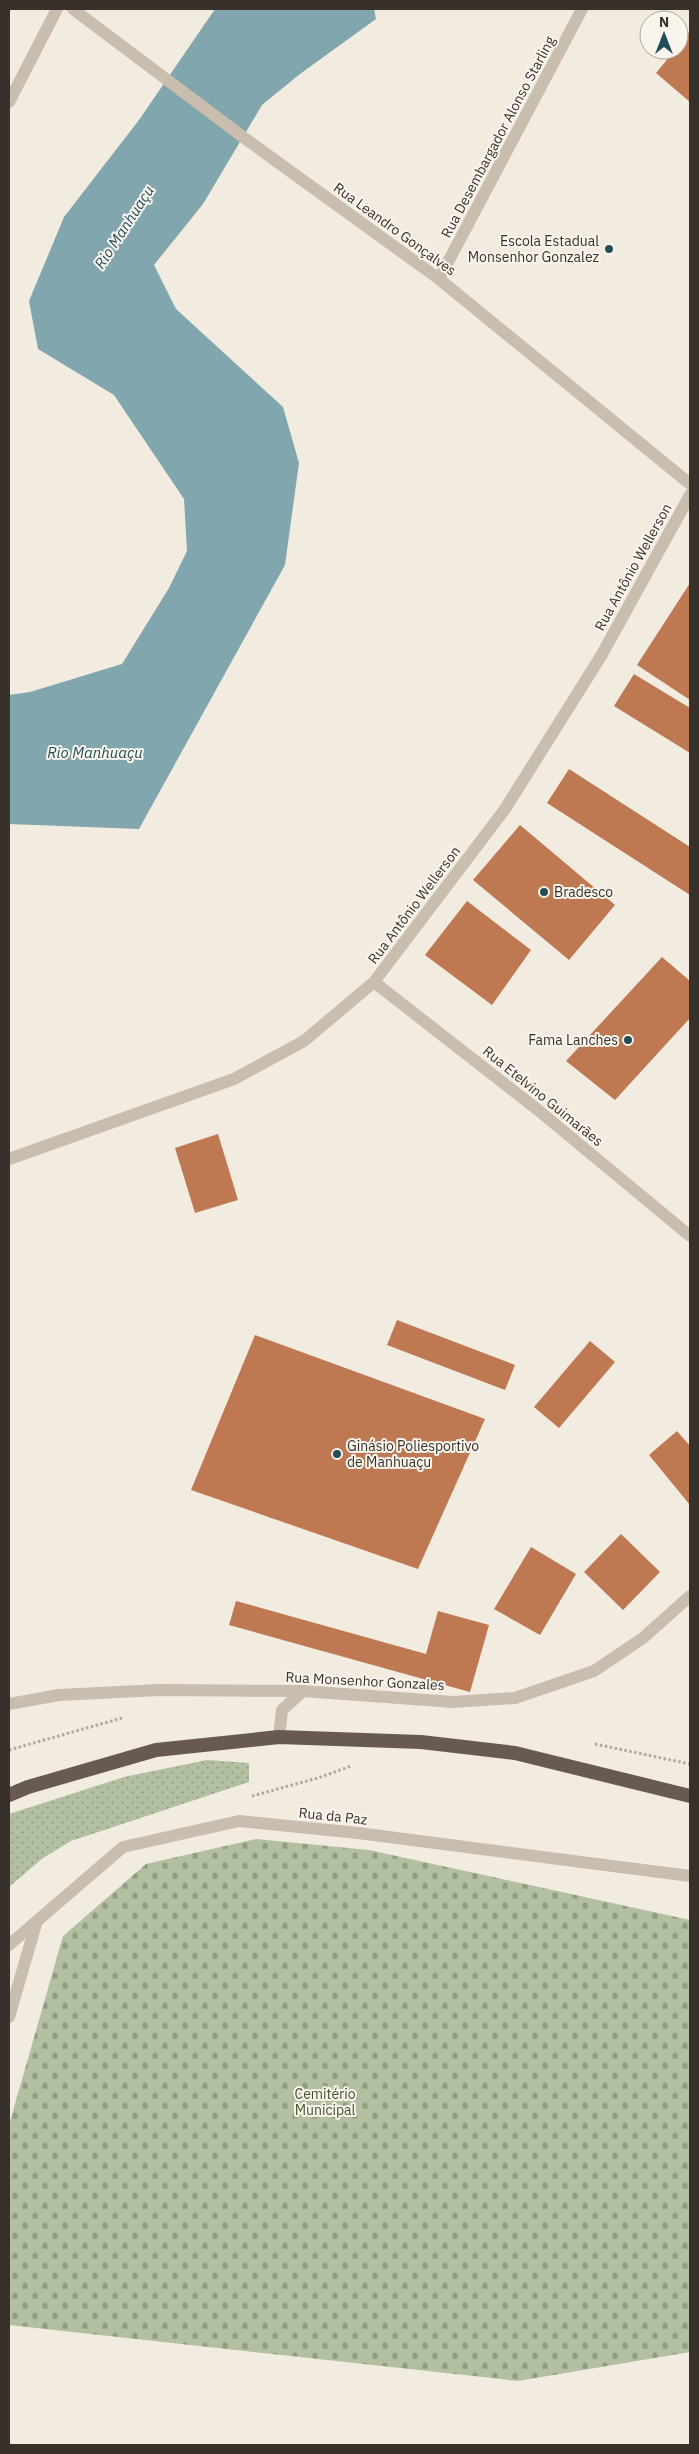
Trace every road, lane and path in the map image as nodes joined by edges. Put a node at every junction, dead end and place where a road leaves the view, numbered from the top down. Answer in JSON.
{"nodes":[{"id":1,"x":56,"y":9,"type":"edge"},
{"id":2,"x":73,"y":9,"type":"edge"},
{"id":3,"x":582,"y":9,"type":"edge"},
{"id":4,"x":9,"y":102,"type":"edge"},
{"id":5,"x":439,"y":279,"type":"junction"},
{"id":6,"x":690,"y":484,"type":"edge"},
{"id":7,"x":690,"y":495,"type":"edge"},
{"id":8,"x":374,"y":982,"type":"junction"},
{"id":9,"x":9,"y":1159,"type":"edge"},
{"id":10,"x":690,"y":1236,"type":"edge"},
{"id":11,"x":690,"y":1596,"type":"edge"},
{"id":12,"x":303,"y":1691,"type":"junction"},
{"id":13,"x":9,"y":1704,"type":"edge"},
{"id":14,"x":279,"y":1737,"type":"junction"},
{"id":15,"x":359,"y":1763,"type":"dead end"},
{"id":16,"x":9,"y":1795,"type":"edge"},
{"id":17,"x":690,"y":1796,"type":"edge"},
{"id":18,"x":243,"y":1798,"type":"dead end"},
{"id":19,"x":690,"y":1876,"type":"edge"},
{"id":20,"x":36,"y":1924,"type":"junction"},
{"id":21,"x":9,"y":1945,"type":"edge"},
{"id":22,"x":9,"y":2018,"type":"edge"}],
"edges":[{"from":1,"to":4,"type":"street"},
{"from":2,"to":5,"type":"street","name":"Rua Leandro Gonçalves"},
{"from":3,"to":5,"type":"street","name":"Rua Desembargador Alonso Starling"},
{"from":5,"to":6,"type":"street","name":"Rua Leandro Gonçalves"},
{"from":7,"to":8,"type":"street","name":"Rua Antônio Wellerson"},
{"from":8,"to":9,"type":"street","name":"Rua Antônio Wellerson"},
{"from":8,"to":10,"type":"street","name":"Rua Etelvino Guimarães"},
{"from":11,"to":12,"type":"street","name":"Rua Monsenhor Gonzales"},
{"from":12,"to":13,"type":"street","name":"Rua Monsenhor Gonzales"},
{"from":12,"to":14,"type":"street"},
{"from":14,"to":16,"type":"highway"},
{"from":14,"to":17,"type":"highway"},
{"from":15,"to":18,"type":"path"},
{"from":19,"to":20,"type":"street","name":"Rua da Paz"},
{"from":20,"to":21,"type":"street","name":"Rua da Paz"},
{"from":20,"to":22,"type":"street"}]}
